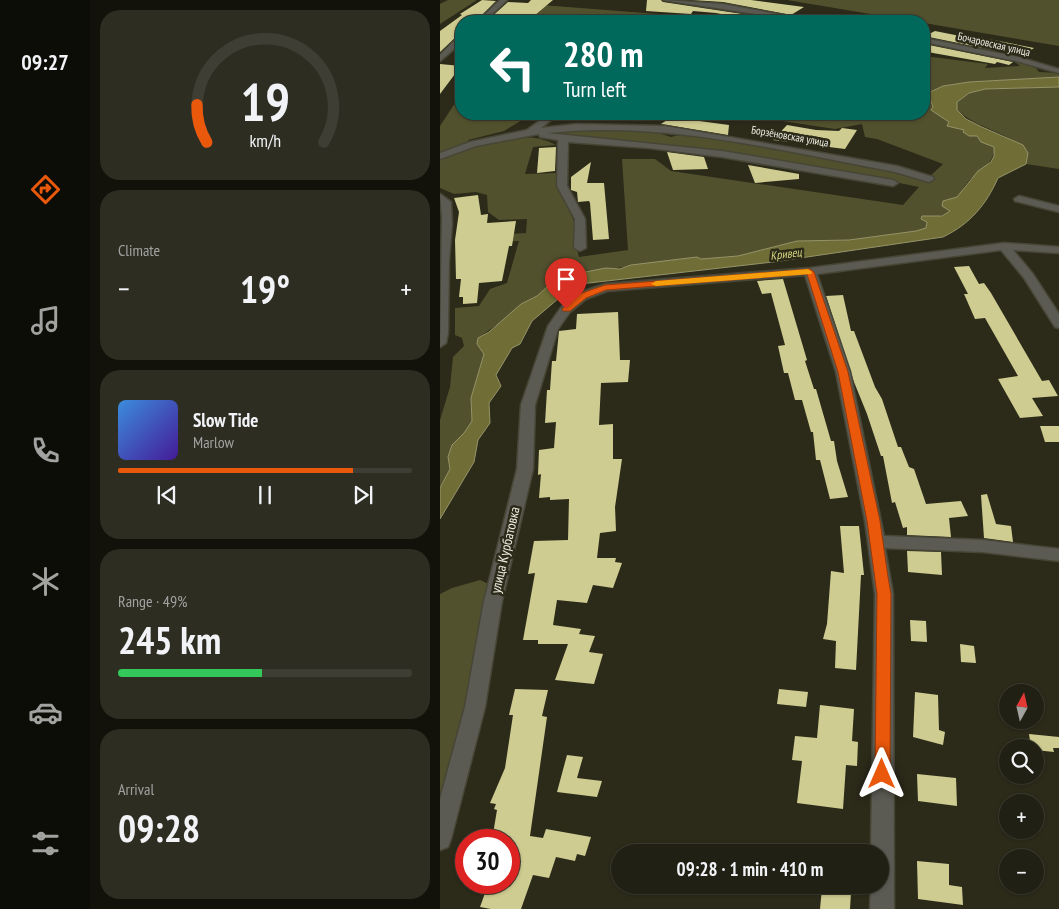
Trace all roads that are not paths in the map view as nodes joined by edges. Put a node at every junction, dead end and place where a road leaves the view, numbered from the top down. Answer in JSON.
{"nodes":[{"id":1,"x":504,"y":0,"type":"edge"},
{"id":2,"x":666,"y":0,"type":"edge"},
{"id":3,"x":488,"y":15,"type":"edge"},
{"id":4,"x":776,"y":15,"type":"edge"},
{"id":5,"x":930,"y":41,"type":"edge"},
{"id":6,"x":455,"y":45,"type":"edge"},
{"id":7,"x":440,"y":59,"type":"edge"},
{"id":8,"x":1059,"y":71,"type":"edge"},
{"id":9,"x":546,"y":120,"type":"edge"},
{"id":10,"x":530,"y":132,"type":"junction"},
{"id":11,"x":563,"y":139,"type":"junction"},
{"id":12,"x":440,"y":156,"type":"edge"},
{"id":13,"x":929,"y":179,"type":"dead end"},
{"id":14,"x":893,"y":183,"type":"dead end"},
{"id":15,"x":440,"y":197,"type":"edge"},
{"id":16,"x":1019,"y":199,"type":"dead end"},
{"id":17,"x":1059,"y":209,"type":"edge"},
{"id":18,"x":1004,"y":246,"type":"junction"},
{"id":19,"x":580,"y":248,"type":"dead end"},
{"id":20,"x":1059,"y":250,"type":"edge"},
{"id":21,"x":810,"y":272,"type":"junction"},
{"id":22,"x":1059,"y":324,"type":"edge"},
{"id":23,"x":440,"y":343,"type":"edge"},
{"id":24,"x":876,"y":542,"type":"junction"},
{"id":25,"x":1059,"y":555,"type":"edge"},
{"id":26,"x":440,"y":839,"type":"edge"},
{"id":27,"x":882,"y":909,"type":"edge"}],
"edges":[{"from":1,"to":3,"type":"street"},
{"from":2,"to":4,"type":"street"},
{"from":5,"to":8,"type":"street","name":"Бочаровская улица"},
{"from":6,"to":7,"type":"street"},
{"from":9,"to":10,"type":"street"},
{"from":10,"to":11,"type":"street"},
{"from":10,"to":12,"type":"street","name":"Борзёновская улица"},
{"from":10,"to":13,"type":"street","name":"Борзёновская улица"},
{"from":11,"to":14,"type":"street"},
{"from":11,"to":19,"type":"street"},
{"from":15,"to":23,"type":"street"},
{"from":16,"to":17,"type":"street"},
{"from":18,"to":20,"type":"street","name":"улица Курбатовка"},
{"from":18,"to":21,"type":"street","name":"улица Курбатовка"},
{"from":18,"to":22,"type":"street"},
{"from":21,"to":24,"type":"street"},
{"from":21,"to":26,"type":"street","name":"улица Курбатовка"},
{"from":24,"to":25,"type":"street"},
{"from":24,"to":27,"type":"street"}]}
